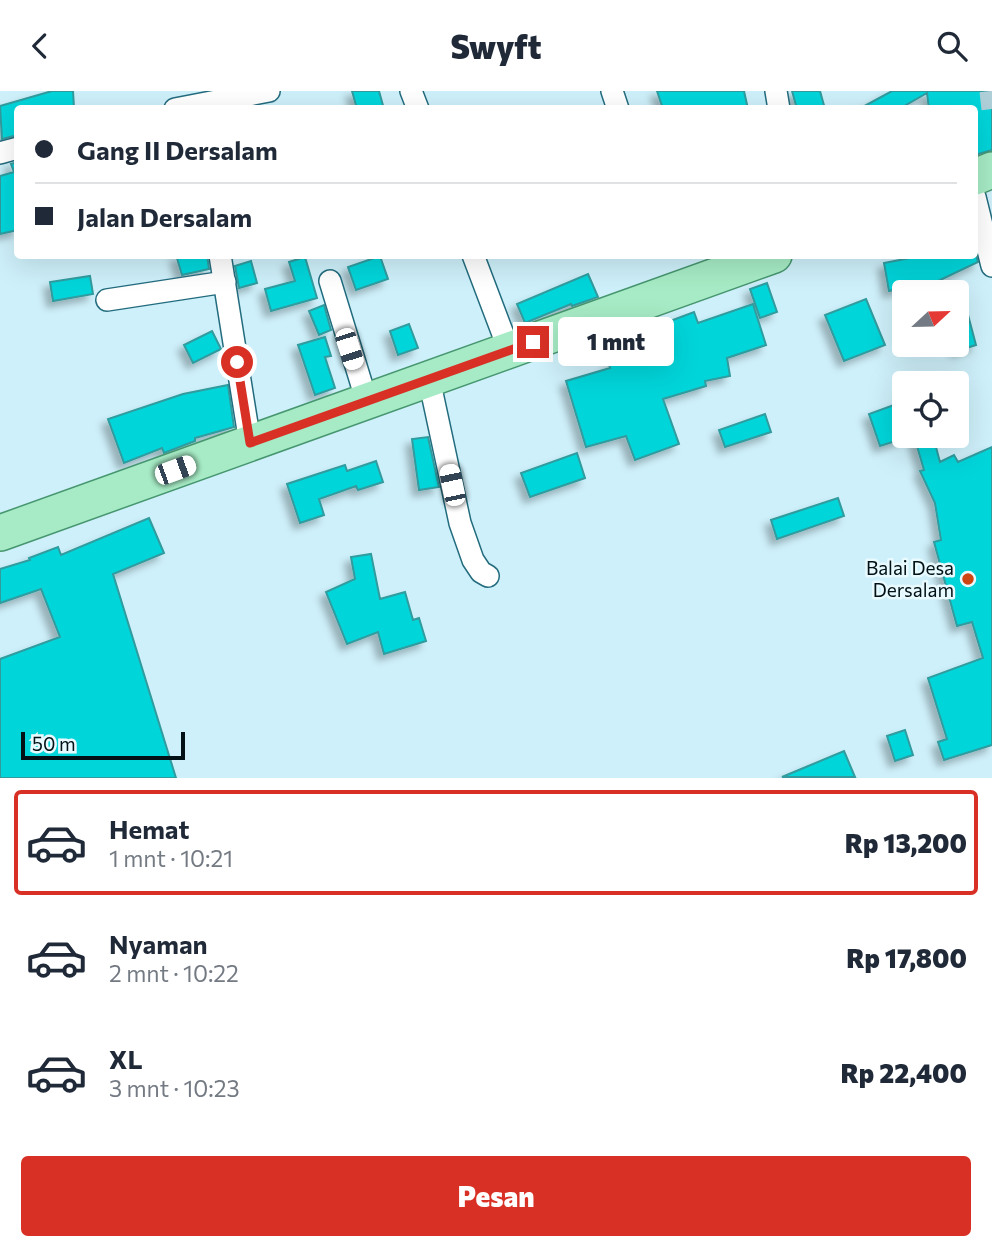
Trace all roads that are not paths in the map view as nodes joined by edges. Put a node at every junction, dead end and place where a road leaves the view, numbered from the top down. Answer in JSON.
{"nodes":[{"id":1,"x":269,"y":91,"type":"edge"},
{"id":2,"x":209,"y":105,"type":"edge"},
{"id":3,"x":978,"y":209,"type":"edge"},
{"id":4,"x":221,"y":259,"type":"edge"},
{"id":5,"x":475,"y":259,"type":"edge"},
{"id":6,"x":763,"y":259,"type":"edge"},
{"id":7,"x":992,"y":266,"type":"edge"},
{"id":8,"x":330,"y":281,"type":"dead end"},
{"id":9,"x":225,"y":282,"type":"junction"},
{"id":10,"x":107,"y":300,"type":"dead end"},
{"id":11,"x":509,"y":350,"type":"junction"},
{"id":12,"x":429,"y":379,"type":"junction"},
{"id":13,"x":366,"y":402,"type":"junction"},
{"id":14,"x":250,"y":443,"type":"junction"},
{"id":15,"x":0,"y":533,"type":"edge"},
{"id":16,"x":488,"y":576,"type":"dead end"}],
"edges":[{"from":1,"to":2,"type":"street"},
{"from":3,"to":7,"type":"street"},
{"from":4,"to":9,"type":"street"},
{"from":5,"to":11,"type":"street"},
{"from":6,"to":11,"type":"main road"},
{"from":8,"to":13,"type":"street"},
{"from":9,"to":10,"type":"street"},
{"from":9,"to":14,"type":"street"},
{"from":11,"to":12,"type":"main road"},
{"from":12,"to":13,"type":"main road"},
{"from":12,"to":16,"type":"street"},
{"from":13,"to":14,"type":"main road"},
{"from":14,"to":15,"type":"main road"}]}
